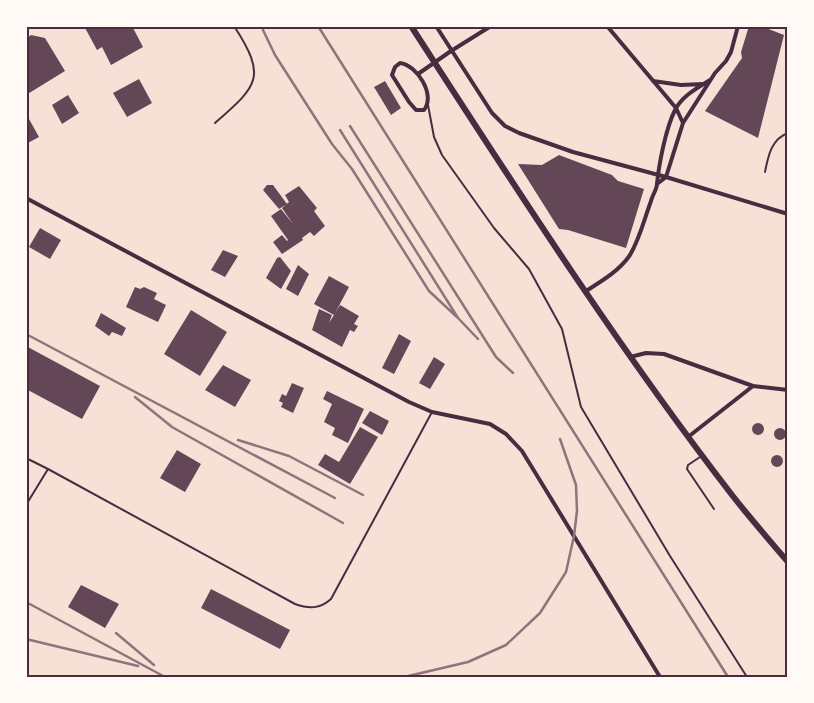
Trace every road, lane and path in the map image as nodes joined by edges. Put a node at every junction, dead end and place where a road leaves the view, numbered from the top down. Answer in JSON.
{"nodes":[{"id":1,"x":234,"y":26,"type":"edge"},
{"id":2,"x":412,"y":26,"type":"edge"},
{"id":3,"x":436,"y":26,"type":"edge"},
{"id":4,"x":491,"y":26,"type":"edge"},
{"id":5,"x":607,"y":26,"type":"edge"},
{"id":6,"x":738,"y":26,"type":"edge"},
{"id":7,"x":451,"y":51,"type":"junction"},
{"id":8,"x":434,"y":62,"type":"junction"},
{"id":9,"x":418,"y":74,"type":"junction"},
{"id":10,"x":710,"y":80,"type":"junction"},
{"id":11,"x":653,"y":81,"type":"junction"},
{"id":12,"x":704,"y":84,"type":"junction"},
{"id":13,"x":428,"y":105,"type":"junction"},
{"id":14,"x":676,"y":108,"type":"junction"},
{"id":15,"x":215,"y":123,"type":"dead end"},
{"id":16,"x":683,"y":123,"type":"junction"},
{"id":17,"x":788,"y":133,"type":"edge"},
{"id":18,"x":765,"y":172,"type":"dead end"},
{"id":19,"x":657,"y":174,"type":"junction"},
{"id":20,"x":666,"y":177,"type":"junction"},
{"id":21,"x":657,"y":184,"type":"junction"},
{"id":22,"x":26,"y":198,"type":"edge"},
{"id":23,"x":788,"y":214,"type":"edge"},
{"id":24,"x":586,"y":291,"type":"junction"},
{"id":25,"x":630,"y":357,"type":"junction"},
{"id":26,"x":754,"y":386,"type":"junction"},
{"id":27,"x":788,"y":390,"type":"edge"},
{"id":28,"x":432,"y":412,"type":"junction"},
{"id":29,"x":688,"y":437,"type":"junction"},
{"id":30,"x":702,"y":456,"type":"junction"},
{"id":31,"x":26,"y":458,"type":"edge"},
{"id":32,"x":48,"y":469,"type":"junction"},
{"id":33,"x":26,"y":505,"type":"edge"},
{"id":34,"x":714,"y":509,"type":"dead end"},
{"id":35,"x":788,"y":562,"type":"edge"},
{"id":36,"x":660,"y":677,"type":"edge"},
{"id":37,"x":747,"y":677,"type":"edge"}],
"edges":[{"from":1,"to":15,"type":"lane"},
{"from":2,"to":8,"type":"highway"},
{"from":3,"to":7,"type":"street"},
{"from":4,"to":7,"type":"street"},
{"from":5,"to":11,"type":"street"},
{"from":6,"to":10,"type":"street"},
{"from":7,"to":8,"type":"street"},
{"from":7,"to":19,"type":"street"},
{"from":8,"to":9,"type":"street"},
{"from":8,"to":24,"type":"highway"},
{"from":9,"to":13,"type":"street"},
{"from":9,"to":13,"type":"street"},
{"from":10,"to":12,"type":"street"},
{"from":10,"to":16,"type":"street"},
{"from":11,"to":12,"type":"street"},
{"from":11,"to":14,"type":"street"},
{"from":12,"to":14,"type":"street"},
{"from":13,"to":37,"type":"lane"},
{"from":14,"to":16,"type":"street"},
{"from":14,"to":19,"type":"street"},
{"from":16,"to":20,"type":"street"},
{"from":17,"to":18,"type":"lane"},
{"from":19,"to":20,"type":"street"},
{"from":19,"to":21,"type":"street"},
{"from":20,"to":21,"type":"street"},
{"from":20,"to":23,"type":"street"},
{"from":21,"to":24,"type":"street"},
{"from":22,"to":28,"type":"street"},
{"from":24,"to":25,"type":"highway"},
{"from":25,"to":26,"type":"street"},
{"from":25,"to":29,"type":"highway"},
{"from":26,"to":27,"type":"street"},
{"from":26,"to":29,"type":"street"},
{"from":28,"to":32,"type":"lane"},
{"from":28,"to":36,"type":"street"},
{"from":29,"to":30,"type":"highway"},
{"from":30,"to":34,"type":"lane"},
{"from":30,"to":35,"type":"highway"},
{"from":31,"to":32,"type":"lane"},
{"from":32,"to":33,"type":"lane"}]}
